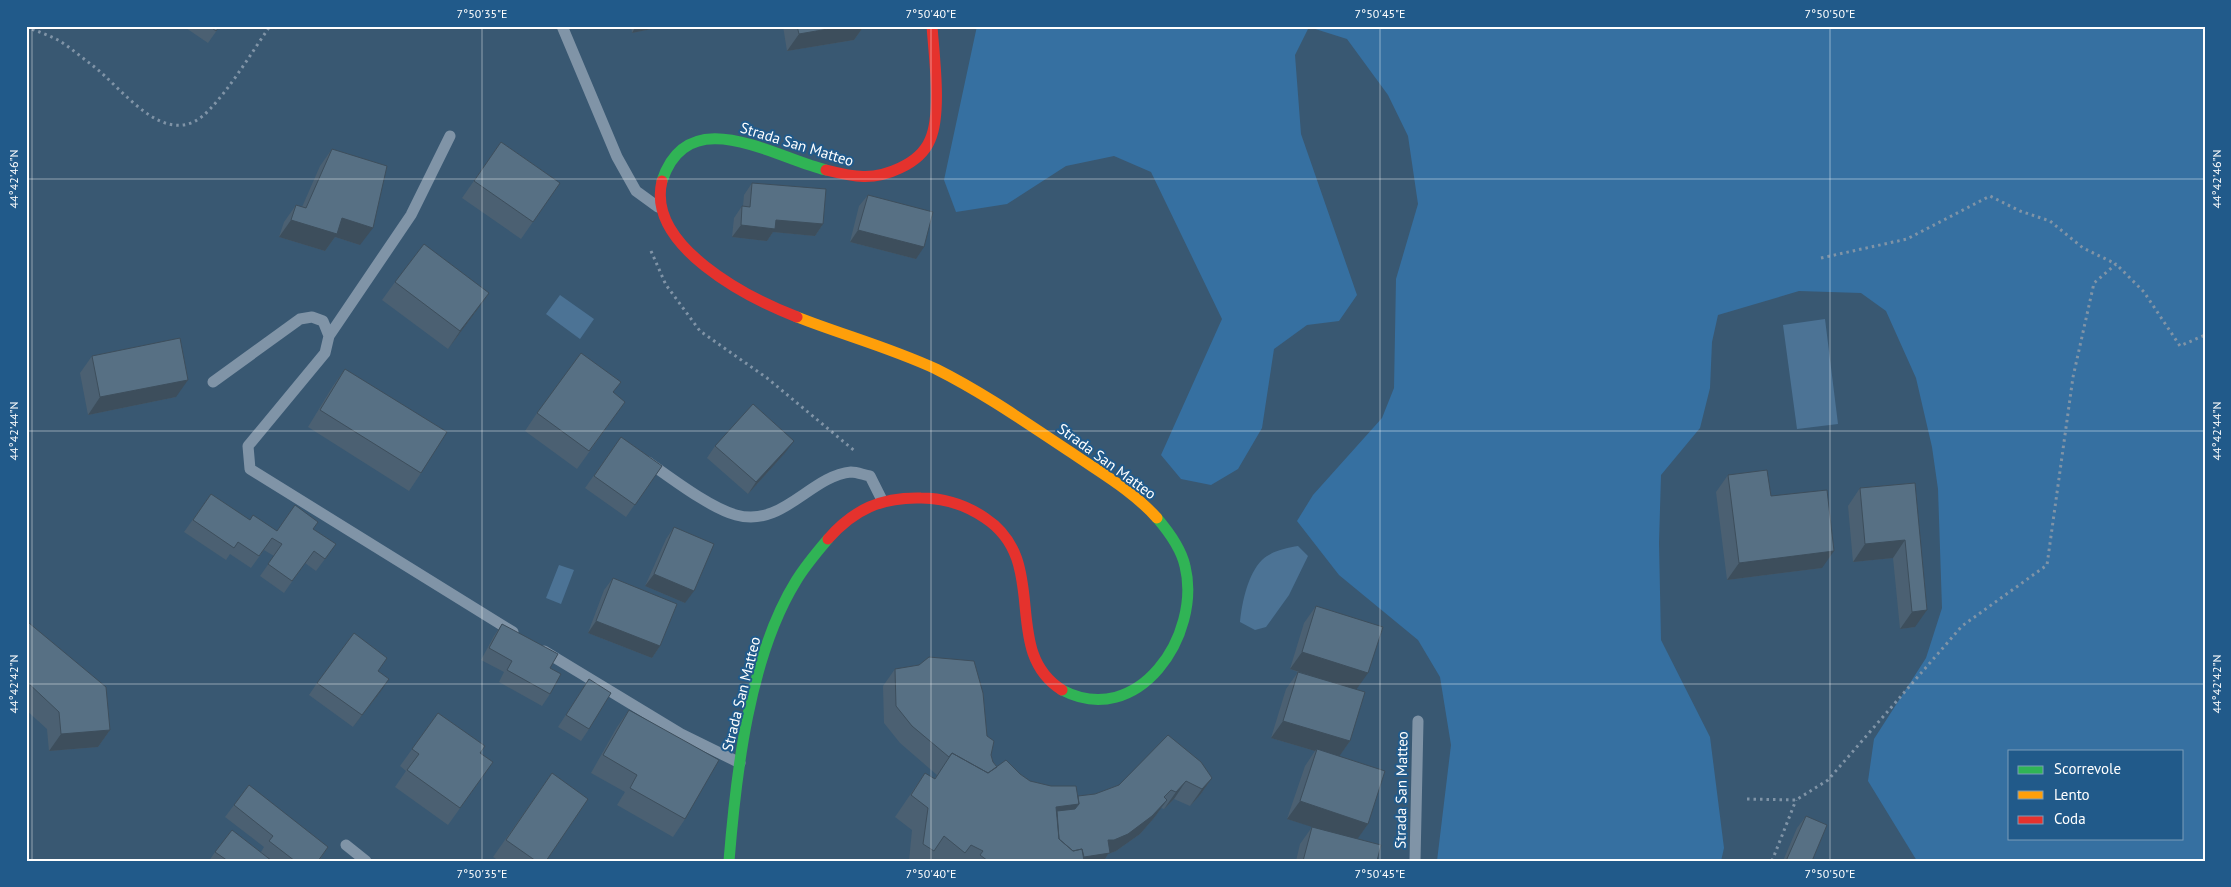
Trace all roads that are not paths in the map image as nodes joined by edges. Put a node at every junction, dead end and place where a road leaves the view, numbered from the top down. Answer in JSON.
{"nodes":[{"id":1,"x":562,"y":26,"type":"edge"},
{"id":2,"x":932,"y":26,"type":"edge"},
{"id":3,"x":450,"y":136,"type":"dead end"},
{"id":4,"x":660,"y":208,"type":"junction"},
{"id":5,"x":329,"y":336,"type":"junction"},
{"id":6,"x":213,"y":382,"type":"dead end"},
{"id":7,"x":637,"y":455,"type":"edge"},
{"id":8,"x":882,"y":500,"type":"junction"},
{"id":9,"x":1418,"y":721,"type":"dead end"},
{"id":10,"x":740,"y":763,"type":"junction"},
{"id":11,"x":346,"y":845,"type":"dead end"},
{"id":12,"x":366,"y":861,"type":"edge"},
{"id":13,"x":729,"y":861,"type":"edge"},
{"id":14,"x":1415,"y":861,"type":"edge"}],
"edges":[{"from":1,"to":4,"type":"lane"},
{"from":2,"to":4,"type":"street","name":"Strada San Matteo"},
{"from":3,"to":5,"type":"lane"},
{"from":4,"to":8,"type":"street","name":"Strada San Matteo"},
{"from":5,"to":6,"type":"lane"},
{"from":5,"to":10,"type":"lane"},
{"from":7,"to":8,"type":"lane"},
{"from":8,"to":10,"type":"street","name":"Strada San Matteo"},
{"from":9,"to":14,"type":"lane","name":"Strada San Matteo"},
{"from":10,"to":13,"type":"street","name":"Strada San Matteo"},
{"from":11,"to":12,"type":"lane"}]}
